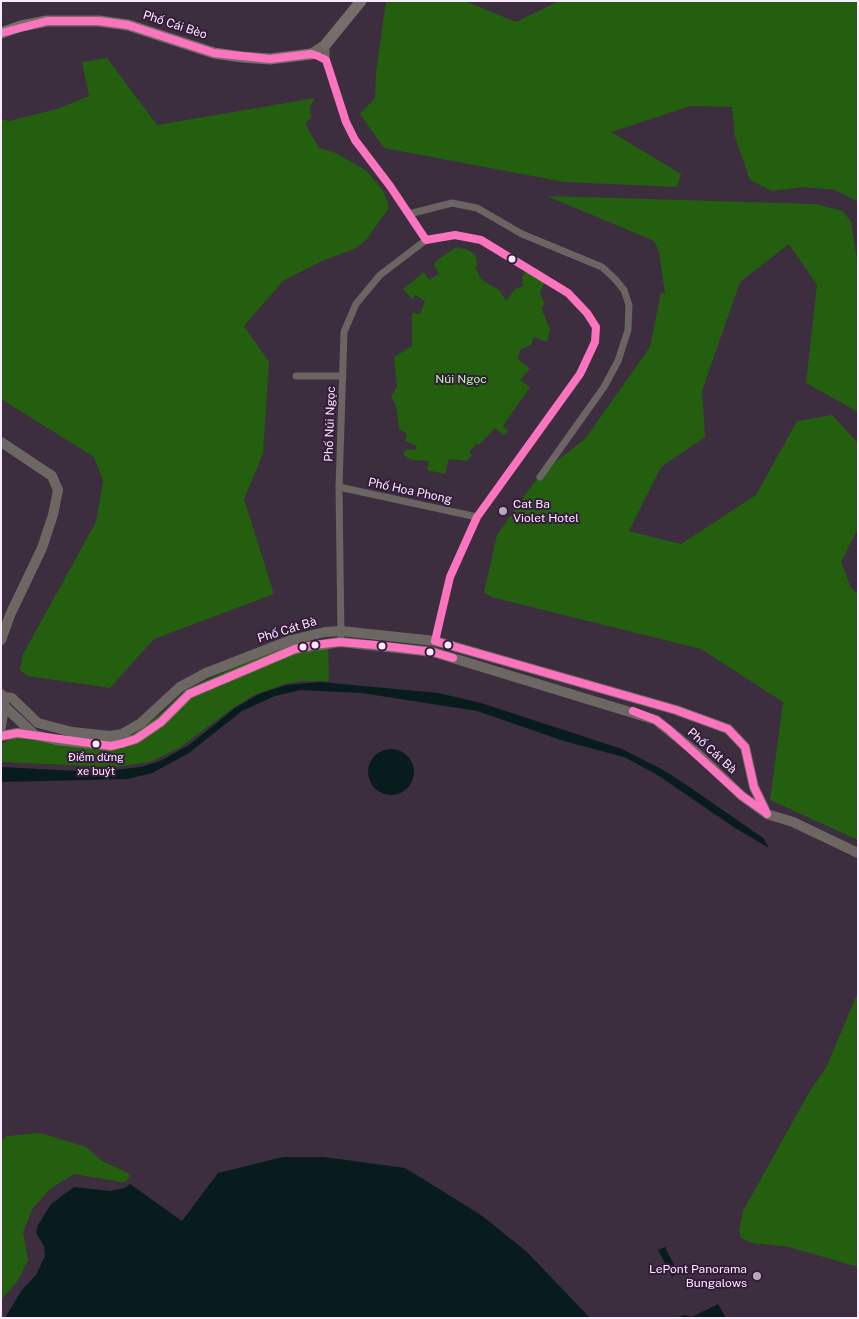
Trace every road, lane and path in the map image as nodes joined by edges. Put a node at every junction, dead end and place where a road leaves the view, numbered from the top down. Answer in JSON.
{"nodes":[{"id":1,"x":361,"y":1,"type":"edge"},
{"id":2,"x":1,"y":32,"type":"edge"},
{"id":3,"x":326,"y":44,"type":"junction"},
{"id":4,"x":311,"y":54,"type":"junction"},
{"id":5,"x":326,"y":60,"type":"junction"},
{"id":6,"x":409,"y":214,"type":"junction"},
{"id":7,"x":426,"y":240,"type":"junction"},
{"id":8,"x":296,"y":376,"type":"dead end"},
{"id":9,"x":343,"y":376,"type":"junction"},
{"id":10,"x":1,"y":442,"type":"edge"},
{"id":11,"x":540,"y":477,"type":"dead end"},
{"id":12,"x":339,"y":487,"type":"junction"},
{"id":13,"x":477,"y":517,"type":"junction"},
{"id":14,"x":341,"y":631,"type":"junction"},
{"id":15,"x":1,"y":640,"type":"edge"},
{"id":16,"x":435,"y":641,"type":"junction"},
{"id":17,"x":340,"y":642,"type":"junction"},
{"id":18,"x":433,"y":652,"type":"junction"},
{"id":19,"x":217,"y":668,"type":"junction"},
{"id":20,"x":562,"y":678,"type":"junction"},
{"id":21,"x":221,"y":679,"type":"junction"},
{"id":22,"x":558,"y":689,"type":"junction"},
{"id":23,"x":3,"y":699,"type":"edge"},
{"id":24,"x":38,"y":723,"type":"junction"},
{"id":25,"x":1,"y":727,"type":"edge"},
{"id":26,"x":35,"y":734,"type":"junction"},
{"id":27,"x":1,"y":736,"type":"edge"},
{"id":28,"x":123,"y":738,"type":"junction"},
{"id":29,"x":767,"y":814,"type":"junction"},
{"id":30,"x":858,"y":853,"type":"edge"}],
"edges":[{"from":1,"to":3,"type":"main road","name":"Phố Cái Bèo"},
{"from":2,"to":4,"type":"main road","name":"Phố Cái Bèo"},
{"from":3,"to":4,"type":"main road","name":"Phố Cái Bèo"},
{"from":3,"to":5,"type":"street"},
{"from":4,"to":5,"type":"street","name":"Phố Cái Bèo"},
{"from":5,"to":6,"type":"street"},
{"from":6,"to":7,"type":"street"},
{"from":6,"to":11,"type":"street"},
{"from":7,"to":9,"type":"street","name":"Phố Núi Ngọc"},
{"from":7,"to":13,"type":"street","name":"Phố Núi Ngọc"},
{"from":8,"to":9,"type":"street"},
{"from":9,"to":12,"type":"street","name":"Phố Núi Ngọc"},
{"from":10,"to":15,"type":"main road"},
{"from":12,"to":13,"type":"street","name":"Phố Hoa Phong"},
{"from":12,"to":14,"type":"street","name":"Phố Núi Ngọc"},
{"from":13,"to":16,"type":"street","name":"Phố Núi Ngọc"},
{"from":14,"to":16,"type":"main road","name":"Phố Cát Bà"},
{"from":14,"to":17,"type":"street","name":"Phố Núi Ngọc"},
{"from":14,"to":19,"type":"main road","name":"Phố Cát Bà"},
{"from":16,"to":18,"type":"main road"},
{"from":16,"to":20,"type":"main road","name":"Phố Cát Bà"},
{"from":17,"to":18,"type":"main road","name":"Phố Cát Bà"},
{"from":17,"to":21,"type":"main road","name":"Phố Cát Bà"},
{"from":18,"to":22,"type":"main road","name":"Phố Cát Bà"},
{"from":19,"to":21,"type":"main road"},
{"from":19,"to":28,"type":"main road","name":"Phố Cát Bà"},
{"from":20,"to":22,"type":"main road"},
{"from":20,"to":29,"type":"main road","name":"Phố Cát Bà"},
{"from":21,"to":28,"type":"main road","name":"Phố Cát Bà"},
{"from":22,"to":29,"type":"main road","name":"Phố Cát Bà"},
{"from":23,"to":24,"type":"main road","name":"Phố Cát Bà"},
{"from":23,"to":25,"type":"main road"},
{"from":23,"to":26,"type":"main road","name":"Phố Cát Bà"},
{"from":24,"to":26,"type":"main road"},
{"from":24,"to":28,"type":"main road","name":"Phố Cát Bà"},
{"from":26,"to":27,"type":"main road"},
{"from":26,"to":28,"type":"main road","name":"Phố Cát Bà"},
{"from":29,"to":30,"type":"main road"}]}
